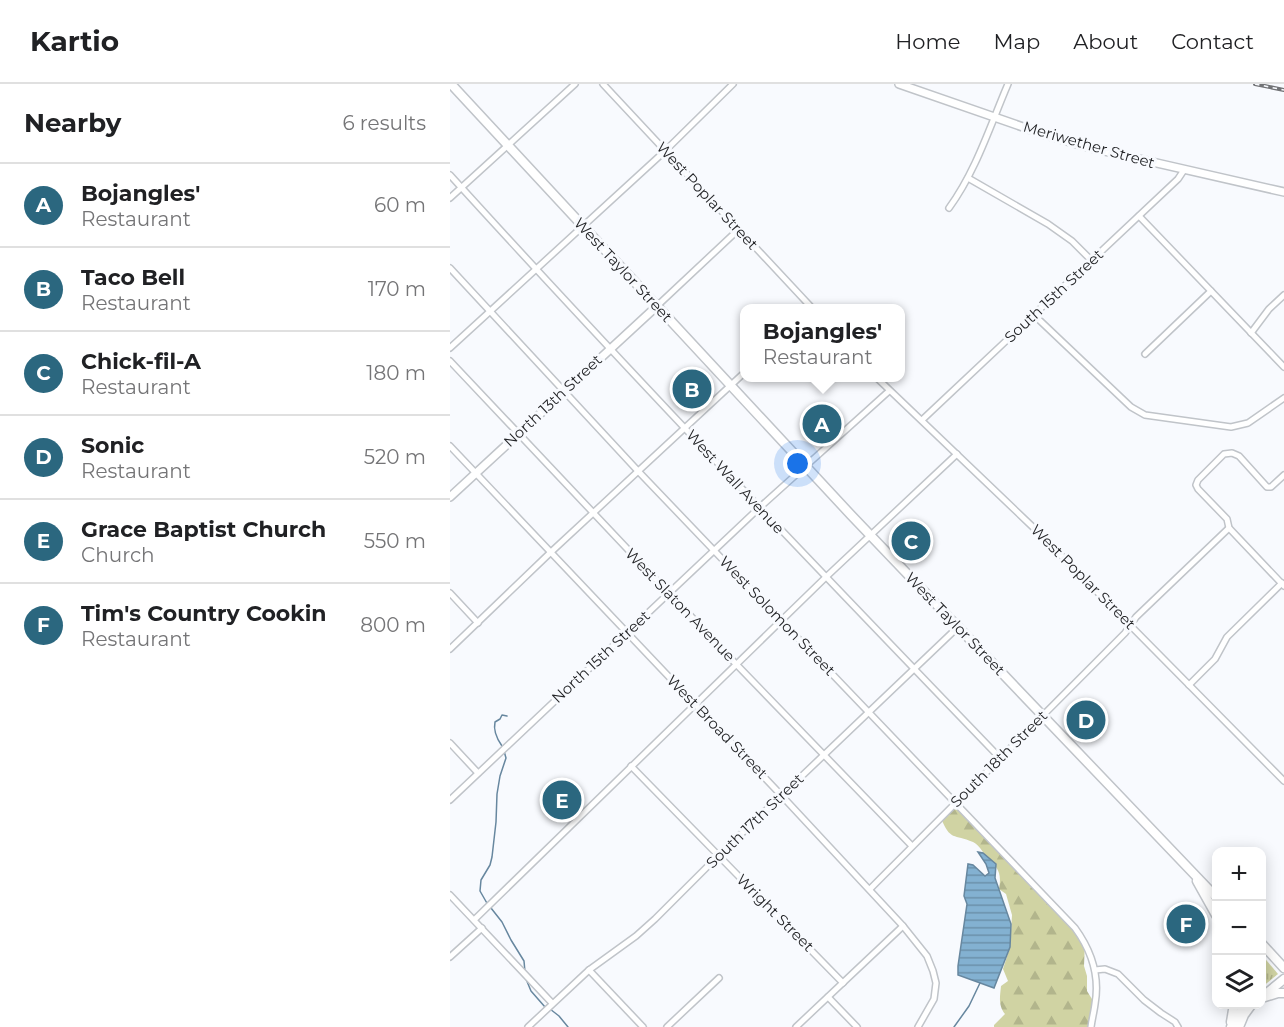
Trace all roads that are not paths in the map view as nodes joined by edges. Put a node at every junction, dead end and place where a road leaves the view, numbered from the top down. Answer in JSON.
{"nodes":[{"id":1,"x":451,"y":84,"type":"edge"},
{"id":2,"x":575,"y":84,"type":"edge"},
{"id":3,"x":603,"y":84,"type":"edge"},
{"id":4,"x":733,"y":84,"type":"edge"},
{"id":5,"x":898,"y":84,"type":"edge"},
{"id":6,"x":1008,"y":84,"type":"edge"},
{"id":7,"x":994,"y":116,"type":"junction"},
{"id":8,"x":507,"y":145,"type":"junction"},
{"id":9,"x":665,"y":151,"type":"junction"},
{"id":10,"x":1184,"y":170,"type":"junction"},
{"id":11,"x":450,"y":176,"type":"edge"},
{"id":12,"x":968,"y":178,"type":"junction"},
{"id":13,"x":461,"y":188,"type":"junction"},
{"id":14,"x":1284,"y":192,"type":"edge"},
{"id":15,"x":450,"y":198,"type":"edge"},
{"id":16,"x":949,"y":208,"type":"dead end"},
{"id":17,"x":1139,"y":216,"type":"junction"},
{"id":18,"x":582,"y":226,"type":"junction"},
{"id":19,"x":738,"y":230,"type":"junction"},
{"id":20,"x":1091,"y":260,"type":"junction"},
{"id":21,"x":450,"y":268,"type":"edge"},
{"id":22,"x":536,"y":269,"type":"junction"},
{"id":23,"x":1211,"y":291,"type":"junction"},
{"id":24,"x":1284,"y":294,"type":"edge"},
{"id":25,"x":807,"y":304,"type":"edge"},
{"id":26,"x":657,"y":306,"type":"junction"},
{"id":27,"x":490,"y":310,"type":"junction"},
{"id":28,"x":1034,"y":315,"type":"junction"},
{"id":29,"x":1251,"y":333,"type":"junction"},
{"id":30,"x":450,"y":348,"type":"edge"},
{"id":31,"x":610,"y":349,"type":"junction"},
{"id":32,"x":1145,"y":354,"type":"dead end"},
{"id":33,"x":450,"y":361,"type":"edge"},
{"id":34,"x":1284,"y":367,"type":"edge"},
{"id":35,"x":740,"y":377,"type":"edge"},
{"id":36,"x":881,"y":382,"type":"edge"},
{"id":37,"x":730,"y":386,"type":"junction"},
{"id":38,"x":564,"y":391,"type":"junction"},
{"id":39,"x":889,"y":391,"type":"junction"},
{"id":40,"x":1284,"y":398,"type":"edge"},
{"id":41,"x":922,"y":420,"type":"junction"},
{"id":42,"x":684,"y":428,"type":"junction"},
{"id":43,"x":518,"y":434,"type":"junction"},
{"id":44,"x":450,"y":446,"type":"edge"},
{"id":45,"x":957,"y":454,"type":"junction"},
{"id":46,"x":806,"y":467,"type":"junction"},
{"id":47,"x":638,"y":471,"type":"junction"},
{"id":48,"x":475,"y":473,"type":"junction"},
{"id":49,"x":1284,"y":475,"type":"edge"},
{"id":50,"x":450,"y":497,"type":"edge"},
{"id":51,"x":759,"y":508,"type":"junction"},
{"id":52,"x":593,"y":513,"type":"junction"},
{"id":53,"x":1229,"y":528,"type":"junction"},
{"id":54,"x":870,"y":535,"type":"junction"},
{"id":55,"x":714,"y":551,"type":"junction"},
{"id":56,"x":551,"y":552,"type":"junction"},
{"id":57,"x":826,"y":577,"type":"junction"},
{"id":58,"x":1283,"y":585,"type":"edge"},
{"id":59,"x":450,"y":593,"type":"edge"},
{"id":60,"x":669,"y":593,"type":"junction"},
{"id":61,"x":781,"y":620,"type":"junction"},
{"id":62,"x":478,"y":623,"type":"junction"},
{"id":63,"x":1130,"y":625,"type":"junction"},
{"id":64,"x":958,"y":627,"type":"junction"},
{"id":65,"x":627,"y":633,"type":"junction"},
{"id":66,"x":450,"y":650,"type":"edge"},
{"id":67,"x":736,"y":664,"type":"junction"},
{"id":68,"x":914,"y":669,"type":"junction"},
{"id":69,"x":1189,"y":685,"type":"junction"},
{"id":70,"x":694,"y":705,"type":"junction"},
{"id":71,"x":869,"y":712,"type":"junction"},
{"id":72,"x":1043,"y":714,"type":"junction"},
{"id":73,"x":450,"y":743,"type":"edge"},
{"id":74,"x":824,"y":756,"type":"junction"},
{"id":75,"x":1000,"y":758,"type":"junction"},
{"id":76,"x":631,"y":766,"type":"junction"},
{"id":77,"x":478,"y":773,"type":"junction"},
{"id":78,"x":1284,"y":781,"type":"edge"},
{"id":79,"x":782,"y":796,"type":"junction"},
{"id":80,"x":450,"y":800,"type":"edge"},
{"id":81,"x":956,"y":803,"type":"junction"},
{"id":82,"x":912,"y":846,"type":"junction"},
{"id":83,"x":718,"y":856,"type":"junction"},
{"id":84,"x":1193,"y":872,"type":"junction"},
{"id":85,"x":870,"y":889,"type":"junction"},
{"id":86,"x":1212,"y":893,"type":"edge"},
{"id":87,"x":450,"y":895,"type":"edge"},
{"id":88,"x":1212,"y":908,"type":"edge"},
{"id":89,"x":474,"y":920,"type":"junction"},
{"id":90,"x":903,"y":926,"type":"junction"},
{"id":91,"x":482,"y":928,"type":"junction"},
{"id":92,"x":1266,"y":948,"type":"edge"},
{"id":93,"x":450,"y":957,"type":"edge"},
{"id":94,"x":1284,"y":968,"type":"edge"},
{"id":95,"x":589,"y":970,"type":"junction"},
{"id":96,"x":1095,"y":970,"type":"junction"},
{"id":97,"x":1284,"y":977,"type":"edge"},
{"id":98,"x":719,"y":978,"type":"dead end"},
{"id":99,"x":843,"y":983,"type":"junction"},
{"id":100,"x":1266,"y":988,"type":"edge"},
{"id":101,"x":1266,"y":993,"type":"edge"},
{"id":102,"x":1284,"y":993,"type":"edge"},
{"id":103,"x":1266,"y":996,"type":"edge"},
{"id":104,"x":828,"y":998,"type":"junction"},
{"id":105,"x":552,"y":1003,"type":"junction"},
{"id":106,"x":1233,"y":1009,"type":"edge"},
{"id":107,"x":1242,"y":1009,"type":"edge"},
{"id":108,"x":1249,"y":1009,"type":"edge"},
{"id":109,"x":528,"y":1027,"type":"edge"},
{"id":110,"x":643,"y":1027,"type":"edge"},
{"id":111,"x":667,"y":1027,"type":"edge"},
{"id":112,"x":796,"y":1027,"type":"edge"},
{"id":113,"x":857,"y":1027,"type":"edge"},
{"id":114,"x":918,"y":1027,"type":"edge"},
{"id":115,"x":1091,"y":1027,"type":"edge"},
{"id":116,"x":1178,"y":1027,"type":"edge"},
{"id":117,"x":1231,"y":1027,"type":"edge"},
{"id":118,"x":1239,"y":1027,"type":"edge"}],
"edges":[{"from":1,"to":8,"type":"main road","name":"West Taylor Street"},
{"from":2,"to":8,"type":"street"},
{"from":3,"to":9,"type":"street","name":"West Poplar Street"},
{"from":4,"to":9,"type":"street"},
{"from":5,"to":7,"type":"street","name":"Meriwether Street"},
{"from":6,"to":7,"type":"street"},
{"from":7,"to":10,"type":"street","name":"Meriwether Street"},
{"from":7,"to":12,"type":"street"},
{"from":8,"to":13,"type":"street"},
{"from":8,"to":18,"type":"main road","name":"West Taylor Street"},
{"from":9,"to":18,"type":"street"},
{"from":9,"to":19,"type":"street","name":"West Poplar Street"},
{"from":10,"to":14,"type":"street","name":"Meriwether Street"},
{"from":10,"to":17,"type":"street","name":"South 15th Street"},
{"from":11,"to":13,"type":"street","name":"West Wall Avenue"},
{"from":12,"to":16,"type":"street"},
{"from":12,"to":20,"type":"street"},
{"from":13,"to":15,"type":"street"},
{"from":13,"to":22,"type":"street","name":"West Wall Avenue"},
{"from":17,"to":20,"type":"street","name":"South 15th Street"},
{"from":17,"to":23,"type":"street"},
{"from":18,"to":22,"type":"street"},
{"from":18,"to":26,"type":"main road","name":"West Taylor Street"},
{"from":19,"to":25,"type":"street","name":"West Poplar Street"},
{"from":19,"to":26,"type":"street"},
{"from":20,"to":28,"type":"street","name":"South 15th Street"},
{"from":21,"to":27,"type":"street","name":"West Solomon Street"},
{"from":22,"to":27,"type":"street"},
{"from":22,"to":31,"type":"street","name":"West Wall Avenue"},
{"from":23,"to":29,"type":"street"},
{"from":23,"to":32,"type":"street"},
{"from":24,"to":29,"type":"street"},
{"from":26,"to":31,"type":"street","name":"North 13th Street"},
{"from":26,"to":37,"type":"main road","name":"West Taylor Street"},
{"from":27,"to":30,"type":"street"},
{"from":27,"to":38,"type":"street","name":"West Solomon Street"},
{"from":28,"to":40,"type":"street"},
{"from":28,"to":41,"type":"street","name":"South 15th Street"},
{"from":29,"to":34,"type":"street"},
{"from":31,"to":38,"type":"street","name":"North 13th Street"},
{"from":31,"to":42,"type":"street","name":"West Wall Avenue"},
{"from":33,"to":43,"type":"street","name":"West Slaton Avenue"},
{"from":35,"to":37,"type":"street"},
{"from":36,"to":39,"type":"street","name":"West Poplar Street"},
{"from":37,"to":42,"type":"street"},
{"from":37,"to":46,"type":"main road","name":"West Taylor Street"},
{"from":38,"to":43,"type":"street","name":"North 13th Street"},
{"from":38,"to":47,"type":"street","name":"West Solomon Street"},
{"from":39,"to":41,"type":"street","name":"West Poplar Street"},
{"from":39,"to":46,"type":"street"},
{"from":41,"to":45,"type":"street","name":"West Poplar Street"},
{"from":42,"to":47,"type":"street"},
{"from":42,"to":51,"type":"street","name":"West Wall Avenue"},
{"from":43,"to":48,"type":"street","name":"North 13th Street"},
{"from":43,"to":52,"type":"street","name":"West Slaton Avenue"},
{"from":44,"to":48,"type":"street","name":"West Broad Street"},
{"from":45,"to":54,"type":"street"},
{"from":45,"to":63,"type":"street","name":"West Poplar Street"},
{"from":46,"to":51,"type":"street","name":"North 15th Street"},
{"from":46,"to":54,"type":"main road","name":"West Taylor Street"},
{"from":47,"to":52,"type":"street"},
{"from":47,"to":55,"type":"street","name":"West Solomon Street"},
{"from":48,"to":50,"type":"street","name":"North 13th Street"},
{"from":48,"to":56,"type":"street","name":"West Broad Street"},
{"from":49,"to":53,"type":"street"},
{"from":51,"to":55,"type":"street","name":"North 15th Street"},
{"from":51,"to":57,"type":"street","name":"West Wall Avenue"},
{"from":52,"to":56,"type":"street"},
{"from":52,"to":60,"type":"street","name":"West Slaton Avenue"},
{"from":53,"to":58,"type":"street"},
{"from":53,"to":63,"type":"street","name":"South 18th Street"},
{"from":54,"to":57,"type":"street"},
{"from":54,"to":64,"type":"main road","name":"West Taylor Street"},
{"from":55,"to":60,"type":"street","name":"North 15th Street"},
{"from":55,"to":61,"type":"street","name":"West Solomon Street"},
{"from":56,"to":62,"type":"street"},
{"from":56,"to":65,"type":"street","name":"West Broad Street"},
{"from":57,"to":61,"type":"street"},
{"from":57,"to":68,"type":"street","name":"West Wall Avenue"},
{"from":58,"to":69,"type":"street"},
{"from":59,"to":62,"type":"street"},
{"from":60,"to":65,"type":"street","name":"North 15th Street"},
{"from":60,"to":67,"type":"street","name":"West Slaton Avenue"},
{"from":61,"to":67,"type":"street"},
{"from":61,"to":71,"type":"street","name":"West Solomon Street"},
{"from":62,"to":66,"type":"street"},
{"from":63,"to":69,"type":"street","name":"West Poplar Street"},
{"from":63,"to":72,"type":"street","name":"South 18th Street"},
{"from":64,"to":68,"type":"street","name":"South 17th Street"},
{"from":64,"to":72,"type":"main road","name":"West Taylor Street"},
{"from":65,"to":70,"type":"street","name":"West Broad Street"},
{"from":65,"to":77,"type":"street","name":"North 15th Street"},
{"from":67,"to":70,"type":"street"},
{"from":67,"to":74,"type":"street","name":"West Slaton Avenue"},
{"from":68,"to":71,"type":"street","name":"South 17th Street"},
{"from":68,"to":75,"type":"street","name":"West Wall Avenue"},
{"from":69,"to":78,"type":"street","name":"West Poplar Street"},
{"from":70,"to":76,"type":"street"},
{"from":70,"to":79,"type":"street","name":"West Broad Street"},
{"from":71,"to":74,"type":"street","name":"South 17th Street"},
{"from":71,"to":81,"type":"street","name":"West Solomon Street"},
{"from":72,"to":75,"type":"street","name":"South 18th Street"},
{"from":72,"to":84,"type":"main road","name":"West Taylor Street"},
{"from":73,"to":77,"type":"street"},
{"from":74,"to":79,"type":"street","name":"South 17th Street"},
{"from":74,"to":82,"type":"street","name":"West Slaton Avenue"},
{"from":75,"to":81,"type":"street","name":"South 18th Street"},
{"from":76,"to":83,"type":"street","name":"Wright Street"},
{"from":76,"to":89,"type":"street"},
{"from":77,"to":80,"type":"street","name":"North 15th Street"},
{"from":79,"to":83,"type":"street","name":"South 17th Street"},
{"from":79,"to":85,"type":"street","name":"West Broad Street"},
{"from":81,"to":82,"type":"street","name":"South 18th Street"},
{"from":81,"to":96,"type":"street","name":"West Solomon Street"},
{"from":82,"to":85,"type":"street","name":"South 18th Street"},
{"from":83,"to":95,"type":"street","name":"South 17th Street"},
{"from":83,"to":99,"type":"street","name":"Wright Street"},
{"from":84,"to":86,"type":"main road"},
{"from":84,"to":88,"type":"main road"},
{"from":85,"to":90,"type":"street","name":"West Broad Street"},
{"from":87,"to":89,"type":"street"},
{"from":89,"to":91,"type":"street"},
{"from":90,"to":99,"type":"street"},
{"from":90,"to":114,"type":"street","name":"West Broad Street"},
{"from":91,"to":93,"type":"street"},
{"from":91,"to":105,"type":"street"},
{"from":92,"to":94,"type":"main road"},
{"from":95,"to":105,"type":"street","name":"South 17th Street"},
{"from":95,"to":110,"type":"street"},
{"from":96,"to":115,"type":"street","name":"West Solomon Street"},
{"from":96,"to":116,"type":"street"},
{"from":97,"to":100,"type":"main road"},
{"from":97,"to":101,"type":"main road"},
{"from":98,"to":111,"type":"street"},
{"from":99,"to":104,"type":"street"},
{"from":102,"to":103,"type":"main road"},
{"from":104,"to":112,"type":"street"},
{"from":104,"to":113,"type":"street"},
{"from":105,"to":109,"type":"street","name":"South 17th Street"},
{"from":106,"to":117,"type":"main road"},
{"from":107,"to":117,"type":"main road"},
{"from":108,"to":118,"type":"main road"}]}
